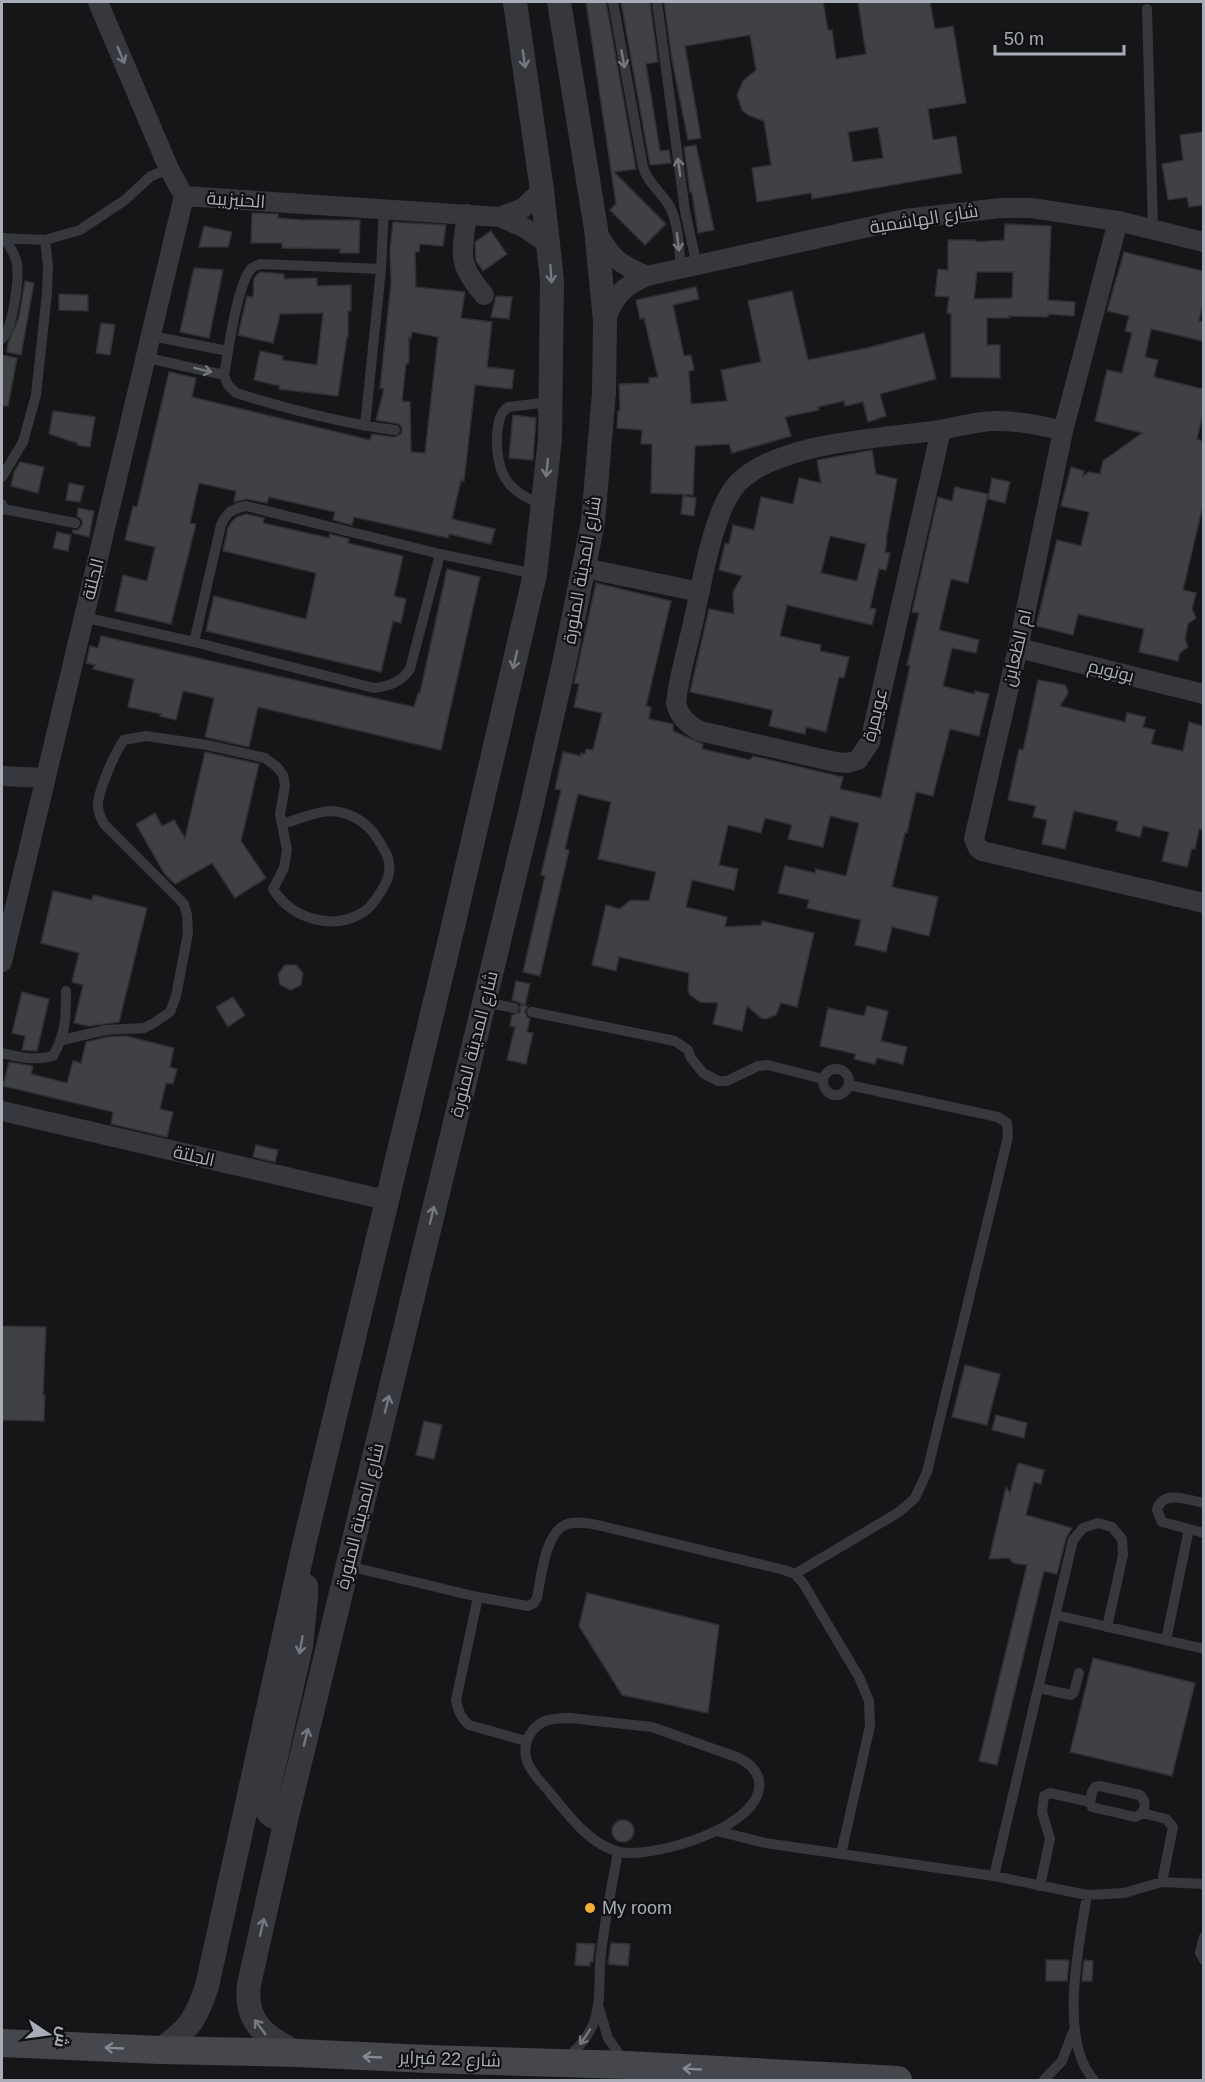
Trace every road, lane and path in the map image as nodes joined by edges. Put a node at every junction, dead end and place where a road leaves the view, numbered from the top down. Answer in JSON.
{"nodes":[{"id":1,"x":98,"y":2,"type":"edge"},
{"id":2,"x":516,"y":2,"type":"edge"},
{"id":3,"x":558,"y":2,"type":"edge"},
{"id":4,"x":613,"y":2,"type":"edge"},
{"id":5,"x":657,"y":2,"type":"edge"},
{"id":6,"x":1147,"y":9,"type":"dead end"},
{"id":7,"x":169,"y":169,"type":"junction"},
{"id":8,"x":542,"y":190,"type":"junction"},
{"id":9,"x":184,"y":196,"type":"junction"},
{"id":10,"x":384,"y":208,"type":"junction"},
{"id":11,"x":467,"y":214,"type":"junction"},
{"id":12,"x":500,"y":217,"type":"junction"},
{"id":13,"x":1118,"y":221,"type":"junction"},
{"id":14,"x":1153,"y":228,"type":"junction"},
{"id":15,"x":596,"y":229,"type":"junction"},
{"id":16,"x":3,"y":238,"type":"edge"},
{"id":17,"x":45,"y":240,"type":"junction"},
{"id":18,"x":1203,"y":242,"type":"edge"},
{"id":19,"x":548,"y":244,"type":"junction"},
{"id":20,"x":689,"y":267,"type":"junction"},
{"id":21,"x":381,"y":269,"type":"junction"},
{"id":22,"x":647,"y":276,"type":"junction"},
{"id":23,"x":484,"y":295,"type":"dead end"},
{"id":24,"x":605,"y":321,"type":"junction"},
{"id":25,"x":152,"y":336,"type":"junction"},
{"id":26,"x":2,"y":339,"type":"edge"},
{"id":27,"x":228,"y":351,"type":"junction"},
{"id":28,"x":148,"y":358,"type":"junction"},
{"id":29,"x":224,"y":375,"type":"junction"},
{"id":30,"x":550,"y":402,"type":"junction"},
{"id":31,"x":365,"y":426,"type":"junction"},
{"id":32,"x":395,"y":430,"type":"dead end"},
{"id":33,"x":941,"y":430,"type":"junction"},
{"id":34,"x":1063,"y":431,"type":"junction"},
{"id":35,"x":2,"y":477,"type":"edge"},
{"id":36,"x":544,"y":504,"type":"junction"},
{"id":37,"x":2,"y":509,"type":"edge"},
{"id":38,"x":75,"y":523,"type":"dead end"},
{"id":39,"x":440,"y":554,"type":"junction"},
{"id":40,"x":584,"y":568,"type":"junction"},
{"id":41,"x":535,"y":574,"type":"junction"},
{"id":42,"x":700,"y":592,"type":"junction"},
{"id":43,"x":83,"y":617,"type":"junction"},
{"id":44,"x":194,"y":642,"type":"junction"},
{"id":45,"x":1018,"y":648,"type":"junction"},
{"id":46,"x":1203,"y":694,"type":"edge"},
{"id":47,"x":2,"y":776,"type":"edge"},
{"id":48,"x":46,"y":777,"type":"junction"},
{"id":49,"x":282,"y":824,"type":"junction"},
{"id":50,"x":1203,"y":903,"type":"edge"},
{"id":51,"x":2,"y":962,"type":"edge"},
{"id":52,"x":66,"y":991,"type":"dead end"},
{"id":53,"x":484,"y":1002,"type":"junction"},
{"id":54,"x":514,"y":1008,"type":"dead end"},
{"id":55,"x":532,"y":1012,"type":"dead end"},
{"id":56,"x":62,"y":1040,"type":"junction"},
{"id":57,"x":2,"y":1053,"type":"edge"},
{"id":58,"x":823,"y":1079,"type":"junction"},
{"id":59,"x":849,"y":1085,"type":"junction"},
{"id":60,"x":2,"y":1111,"type":"edge"},
{"id":61,"x":386,"y":1200,"type":"junction"},
{"id":62,"x":1203,"y":1503,"type":"edge"},
{"id":63,"x":1189,"y":1529,"type":"junction"},
{"id":64,"x":1203,"y":1533,"type":"edge"},
{"id":65,"x":304,"y":1545,"type":"junction"},
{"id":66,"x":348,"y":1566,"type":"junction"},
{"id":67,"x":795,"y":1574,"type":"junction"},
{"id":68,"x":478,"y":1597,"type":"junction"},
{"id":69,"x":1056,"y":1615,"type":"junction"},
{"id":70,"x":1107,"y":1627,"type":"junction"},
{"id":71,"x":1166,"y":1640,"type":"junction"},
{"id":72,"x":1203,"y":1649,"type":"edge"},
{"id":73,"x":1079,"y":1673,"type":"dead end"},
{"id":74,"x":1039,"y":1688,"type":"junction"},
{"id":75,"x":526,"y":1741,"type":"junction"},
{"id":76,"x":1090,"y":1802,"type":"junction"},
{"id":77,"x":1142,"y":1813,"type":"junction"},
{"id":78,"x":286,"y":1820,"type":"junction"},
{"id":79,"x":717,"y":1831,"type":"junction"},
{"id":80,"x":618,"y":1852,"type":"junction"},
{"id":81,"x":841,"y":1854,"type":"junction"},
{"id":82,"x":994,"y":1876,"type":"junction"},
{"id":83,"x":1162,"y":1882,"type":"junction"},
{"id":84,"x":1203,"y":1884,"type":"edge"},
{"id":85,"x":1041,"y":1886,"type":"junction"},
{"id":86,"x":1087,"y":1895,"type":"junction"},
{"id":87,"x":1203,"y":1937,"type":"edge"},
{"id":88,"x":1203,"y":1960,"type":"edge"},
{"id":89,"x":598,"y":2005,"type":"junction"},
{"id":90,"x":1074,"y":2026,"type":"junction"},
{"id":91,"x":2,"y":2043,"type":"edge"},
{"id":92,"x":160,"y":2050,"type":"junction"},
{"id":93,"x":297,"y":2053,"type":"junction"},
{"id":94,"x":560,"y":2062,"type":"junction"},
{"id":95,"x":628,"y":2065,"type":"junction"},
{"id":96,"x":898,"y":2080,"type":"edge"},
{"id":97,"x":1044,"y":2080,"type":"edge"},
{"id":98,"x":1094,"y":2080,"type":"edge"}],
"edges":[{"from":1,"to":7,"type":"street","name":"الحنيزيبة","one_way":true},
{"from":2,"to":8,"type":"street","one_way":true},
{"from":3,"to":15,"type":"street","name":"شارع المدينة المنورة"},
{"from":4,"to":20,"type":"lane","one_way":true},
{"from":20,"to":5,"type":"lane","one_way":true},
{"from":6,"to":14,"type":"lane"},
{"from":7,"to":9,"type":"street","name":"الحنيزيبة"},
{"from":7,"to":17,"type":"lane"},
{"from":8,"to":12,"type":"street"},
{"from":8,"to":19,"type":"street"},
{"from":9,"to":10,"type":"street","name":"الحنيزيبة"},
{"from":9,"to":25,"type":"street","name":"الجلتة"},
{"from":10,"to":11,"type":"street","name":"الحنيزيبة"},
{"from":10,"to":21,"type":"lane"},
{"from":11,"to":12,"type":"street","name":"الحنيزيبة"},
{"from":11,"to":23,"type":"street"},
{"from":12,"to":19,"type":"street","name":"الحنيزيبة"},
{"from":13,"to":14,"type":"street","name":"شارع الهاشمية"},
{"from":13,"to":20,"type":"street","name":"شارع الهاشمية"},
{"from":13,"to":34,"type":"street","name":"ام الظعاين"},
{"from":14,"to":18,"type":"street","name":"شارع الهاشمية"},
{"from":15,"to":22,"type":"street"},
{"from":15,"to":24,"type":"street","name":"شارع المدينة المنورة"},
{"from":16,"to":17,"type":"lane"},
{"from":16,"to":26,"type":"lane"},
{"from":17,"to":35,"type":"lane"},
{"from":19,"to":30,"type":"street","one_way":true},
{"from":20,"to":22,"type":"street","name":"شارع الهاشمية"},
{"from":21,"to":27,"type":"lane"},
{"from":21,"to":31,"type":"lane"},
{"from":22,"to":24,"type":"street","name":"شارع الهاشمية"},
{"from":24,"to":40,"type":"street","name":"شارع المدينة المنورة"},
{"from":25,"to":27,"type":"lane"},
{"from":25,"to":28,"type":"street","name":"الجلتة"},
{"from":27,"to":29,"type":"lane"},
{"from":28,"to":29,"type":"lane","one_way":true},
{"from":28,"to":43,"type":"street","name":"الجلتة"},
{"from":29,"to":31,"type":"lane"},
{"from":30,"to":36,"type":"street","one_way":true},
{"from":30,"to":36,"type":"lane"},
{"from":31,"to":32,"type":"lane"},
{"from":33,"to":34,"type":"street","name":"عويمرة"},
{"from":33,"to":42,"type":"street","name":"عويمرة"},
{"from":33,"to":42,"type":"street","name":"عويمرة"},
{"from":34,"to":45,"type":"street","name":"ام الظعاين"},
{"from":36,"to":41,"type":"street"},
{"from":37,"to":38,"type":"lane"},
{"from":39,"to":41,"type":"lane"},
{"from":39,"to":44,"type":"lane"},
{"from":39,"to":44,"type":"lane"},
{"from":40,"to":42,"type":"street"},
{"from":40,"to":53,"type":"street","name":"شارع المدينة المنورة"},
{"from":41,"to":61,"type":"street","one_way":true},
{"from":43,"to":44,"type":"lane"},
{"from":43,"to":48,"type":"street","name":"الجلتة"},
{"from":45,"to":46,"type":"street","name":"بوتويم"},
{"from":45,"to":50,"type":"street","name":"ام الظعاين"},
{"from":47,"to":48,"type":"street"},
{"from":48,"to":51,"type":"street","name":"الجلتة"},
{"from":49,"to":49,"type":"lane"},
{"from":49,"to":56,"type":"lane"},
{"from":52,"to":56,"type":"lane"},
{"from":53,"to":54,"type":"lane"},
{"from":66,"to":53,"type":"street","name":"شارع المدينة المنورة","one_way":true},
{"from":55,"to":58,"type":"lane"},
{"from":56,"to":57,"type":"lane"},
{"from":58,"to":59,"type":"lane"},
{"from":58,"to":59,"type":"lane"},
{"from":59,"to":67,"type":"lane"},
{"from":60,"to":61,"type":"street","name":"الجلتة"},
{"from":61,"to":65,"type":"street"},
{"from":62,"to":63,"type":"lane"},
{"from":63,"to":64,"type":"lane"},
{"from":63,"to":71,"type":"lane"},
{"from":65,"to":78,"type":"street","one_way":true},
{"from":65,"to":92,"type":"street"},
{"from":66,"to":68,"type":"lane"},
{"from":78,"to":66,"type":"street","name":"شارع المدينة المنورة","one_way":true},
{"from":67,"to":68,"type":"lane"},
{"from":67,"to":81,"type":"lane"},
{"from":68,"to":75,"type":"lane"},
{"from":69,"to":70,"type":"lane"},
{"from":69,"to":70,"type":"lane"},
{"from":69,"to":74,"type":"lane"},
{"from":70,"to":71,"type":"lane"},
{"from":71,"to":72,"type":"lane"},
{"from":73,"to":74,"type":"lane"},
{"from":74,"to":82,"type":"lane"},
{"from":75,"to":79,"type":"lane"},
{"from":75,"to":80,"type":"lane"},
{"from":76,"to":77,"type":"lane"},
{"from":76,"to":77,"type":"lane"},
{"from":76,"to":85,"type":"lane"},
{"from":77,"to":83,"type":"lane"},
{"from":93,"to":78,"type":"street","name":"شارع المدينة المنورة","one_way":true},
{"from":79,"to":80,"type":"lane"},
{"from":79,"to":81,"type":"lane"},
{"from":80,"to":89,"type":"lane"},
{"from":81,"to":82,"type":"lane"},
{"from":82,"to":85,"type":"lane"},
{"from":83,"to":84,"type":"lane"},
{"from":83,"to":86,"type":"lane"},
{"from":85,"to":86,"type":"lane"},
{"from":86,"to":90,"type":"lane"},
{"from":87,"to":88,"type":"lane"},
{"from":89,"to":94,"type":"lane","one_way":true},
{"from":89,"to":95,"type":"lane"},
{"from":90,"to":97,"type":"lane"},
{"from":90,"to":98,"type":"lane"},
{"from":92,"to":91,"type":"main road","name":"شارع 22 فبراير","one_way":true},
{"from":92,"to":93,"type":"main road","name":"شارع 22 فبراير"},
{"from":94,"to":93,"type":"main road","name":"شارع 22 فبراير","one_way":true},
{"from":94,"to":95,"type":"main road","name":"شارع 22 فبراير"},
{"from":96,"to":95,"type":"main road","name":"شارع 22 فبراير","one_way":true}]}
